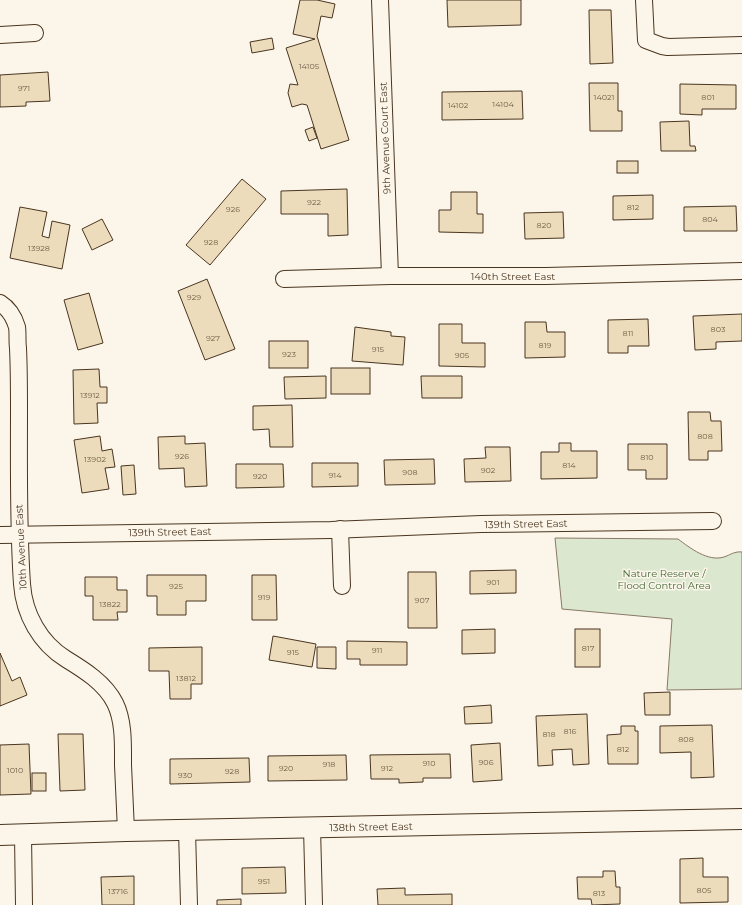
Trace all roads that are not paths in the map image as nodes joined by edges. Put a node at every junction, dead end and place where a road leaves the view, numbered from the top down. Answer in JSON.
{"nodes":[{"id":1,"x":380,"y":0,"type":"edge"},
{"id":2,"x":644,"y":0,"type":"edge"},
{"id":3,"x":35,"y":33,"type":"dead end"},
{"id":4,"x":0,"y":35,"type":"edge"},
{"id":5,"x":742,"y":45,"type":"edge"},
{"id":6,"x":742,"y":271,"type":"edge"},
{"id":7,"x":390,"y":276,"type":"junction"},
{"id":8,"x":284,"y":279,"type":"dead end"},
{"id":9,"x":0,"y":302,"type":"edge"},
{"id":10,"x":713,"y":521,"type":"dead end"},
{"id":11,"x":340,"y":529,"type":"junction"},
{"id":12,"x":19,"y":534,"type":"junction"},
{"id":13,"x":0,"y":535,"type":"edge"},
{"id":14,"x":342,"y":586,"type":"dead end"},
{"id":15,"x":742,"y":819,"type":"edge"},
{"id":16,"x":312,"y":828,"type":"junction"},
{"id":17,"x":187,"y":830,"type":"junction"},
{"id":18,"x":126,"y":831,"type":"junction"},
{"id":19,"x":0,"y":835,"type":"edge"},
{"id":20,"x":23,"y":835,"type":"junction"},
{"id":21,"x":24,"y":905,"type":"edge"},
{"id":22,"x":190,"y":905,"type":"edge"},
{"id":23,"x":314,"y":905,"type":"edge"}],
"edges":[{"from":1,"to":7,"type":"street","name":"9th Avenue Court East"},
{"from":2,"to":5,"type":"street"},
{"from":3,"to":4,"type":"street"},
{"from":6,"to":7,"type":"street","name":"140th Street East"},
{"from":7,"to":8,"type":"street","name":"140th Street East"},
{"from":9,"to":12,"type":"street","name":"10th Avenue East"},
{"from":10,"to":11,"type":"street","name":"139th Street East"},
{"from":11,"to":12,"type":"street","name":"139th Street East"},
{"from":11,"to":14,"type":"street"},
{"from":12,"to":13,"type":"street","name":"139th Street East"},
{"from":12,"to":18,"type":"street","name":"10th Avenue East"},
{"from":15,"to":16,"type":"street","name":"138th Street East"},
{"from":16,"to":17,"type":"street","name":"138th Street East"},
{"from":16,"to":23,"type":"street"},
{"from":17,"to":18,"type":"street","name":"138th Street East"},
{"from":17,"to":22,"type":"street"},
{"from":18,"to":20,"type":"street","name":"138th Street East"},
{"from":19,"to":20,"type":"street","name":"138th Street East"},
{"from":20,"to":21,"type":"street"}]}
